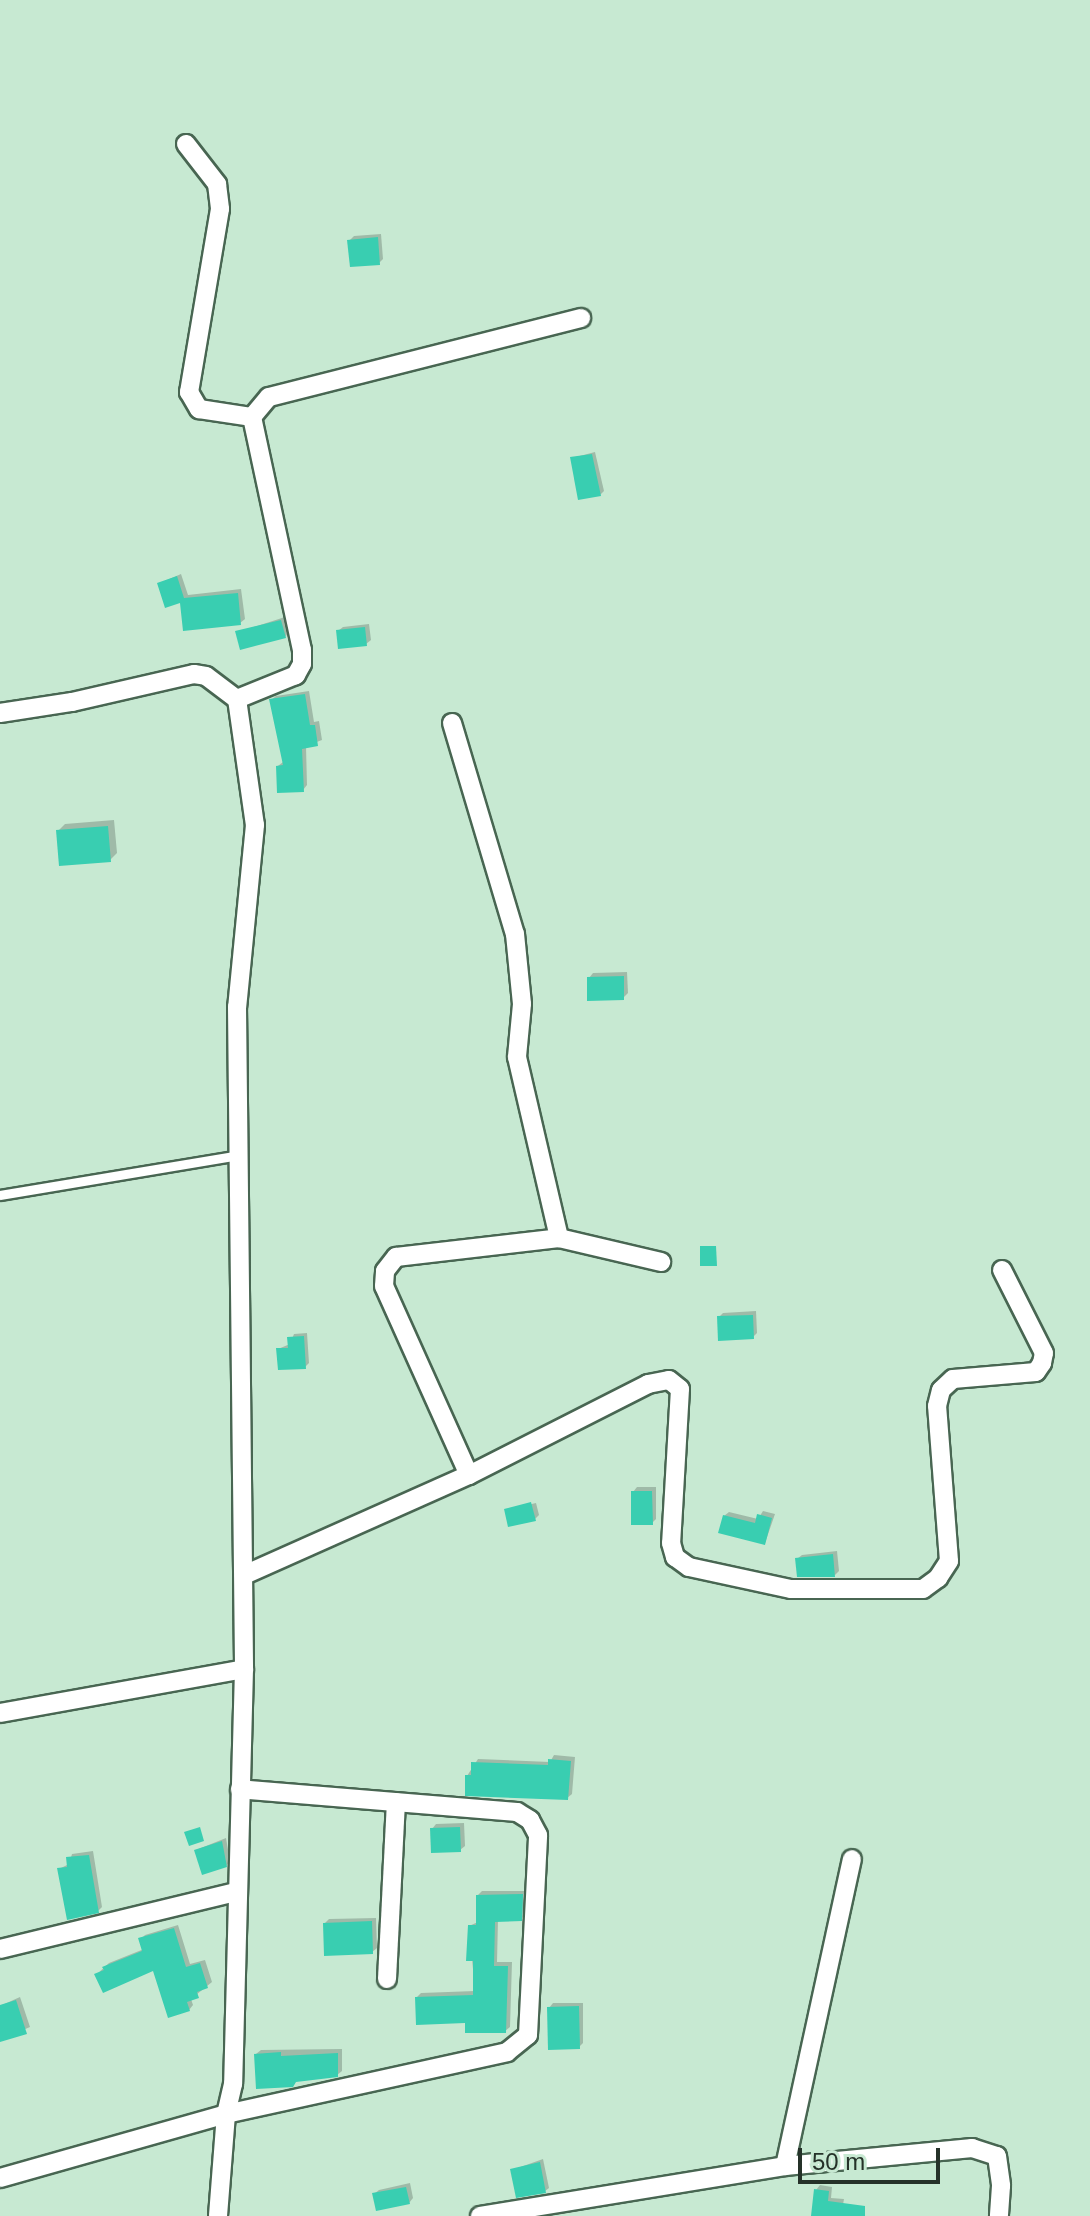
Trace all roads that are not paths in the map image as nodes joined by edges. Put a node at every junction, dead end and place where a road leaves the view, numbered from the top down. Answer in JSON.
{"nodes":[{"id":1,"x":186,"y":144,"type":"dead end"},
{"id":2,"x":581,"y":318,"type":"dead end"},
{"id":3,"x":252,"y":417,"type":"junction"},
{"id":4,"x":237,"y":699,"type":"junction"},
{"id":5,"x":0,"y":713,"type":"edge"},
{"id":6,"x":452,"y":723,"type":"dead end"},
{"id":7,"x":239,"y":1155,"type":"junction"},
{"id":8,"x":0,"y":1195,"type":"edge"},
{"id":9,"x":559,"y":1238,"type":"junction"},
{"id":10,"x":661,"y":1262,"type":"dead end"},
{"id":11,"x":1002,"y":1270,"type":"dead end"},
{"id":12,"x":469,"y":1475,"type":"junction"},
{"id":13,"x":244,"y":1575,"type":"junction"},
{"id":14,"x":244,"y":1669,"type":"junction"},
{"id":15,"x":1,"y":1707,"type":"edge"},
{"id":16,"x":240,"y":1789,"type":"junction"},
{"id":17,"x":396,"y":1802,"type":"junction"},
{"id":18,"x":852,"y":1859,"type":"dead end"},
{"id":19,"x":236,"y":1892,"type":"junction"},
{"id":20,"x":0,"y":1949,"type":"edge"},
{"id":21,"x":387,"y":1979,"type":"dead end"},
{"id":22,"x":226,"y":2114,"type":"junction"},
{"id":23,"x":785,"y":2166,"type":"junction"},
{"id":24,"x":0,"y":2178,"type":"edge"},
{"id":25,"x":218,"y":2216,"type":"edge"},
{"id":26,"x":480,"y":2216,"type":"edge"},
{"id":27,"x":999,"y":2216,"type":"edge"}],
"edges":[{"from":1,"to":3,"type":"street"},
{"from":2,"to":3,"type":"street"},
{"from":3,"to":4,"type":"street"},
{"from":4,"to":5,"type":"street"},
{"from":4,"to":7,"type":"street"},
{"from":6,"to":9,"type":"street"},
{"from":7,"to":8,"type":"lane"},
{"from":7,"to":13,"type":"street"},
{"from":9,"to":10,"type":"street"},
{"from":9,"to":12,"type":"street"},
{"from":11,"to":12,"type":"street"},
{"from":12,"to":13,"type":"street"},
{"from":13,"to":14,"type":"street"},
{"from":14,"to":15,"type":"street"},
{"from":14,"to":16,"type":"street"},
{"from":16,"to":17,"type":"street"},
{"from":16,"to":19,"type":"street"},
{"from":17,"to":21,"type":"street"},
{"from":17,"to":22,"type":"street"},
{"from":18,"to":23,"type":"street"},
{"from":19,"to":20,"type":"street"},
{"from":19,"to":22,"type":"street"},
{"from":22,"to":24,"type":"street"},
{"from":22,"to":25,"type":"street"},
{"from":23,"to":26,"type":"street"},
{"from":23,"to":27,"type":"street"}]}
